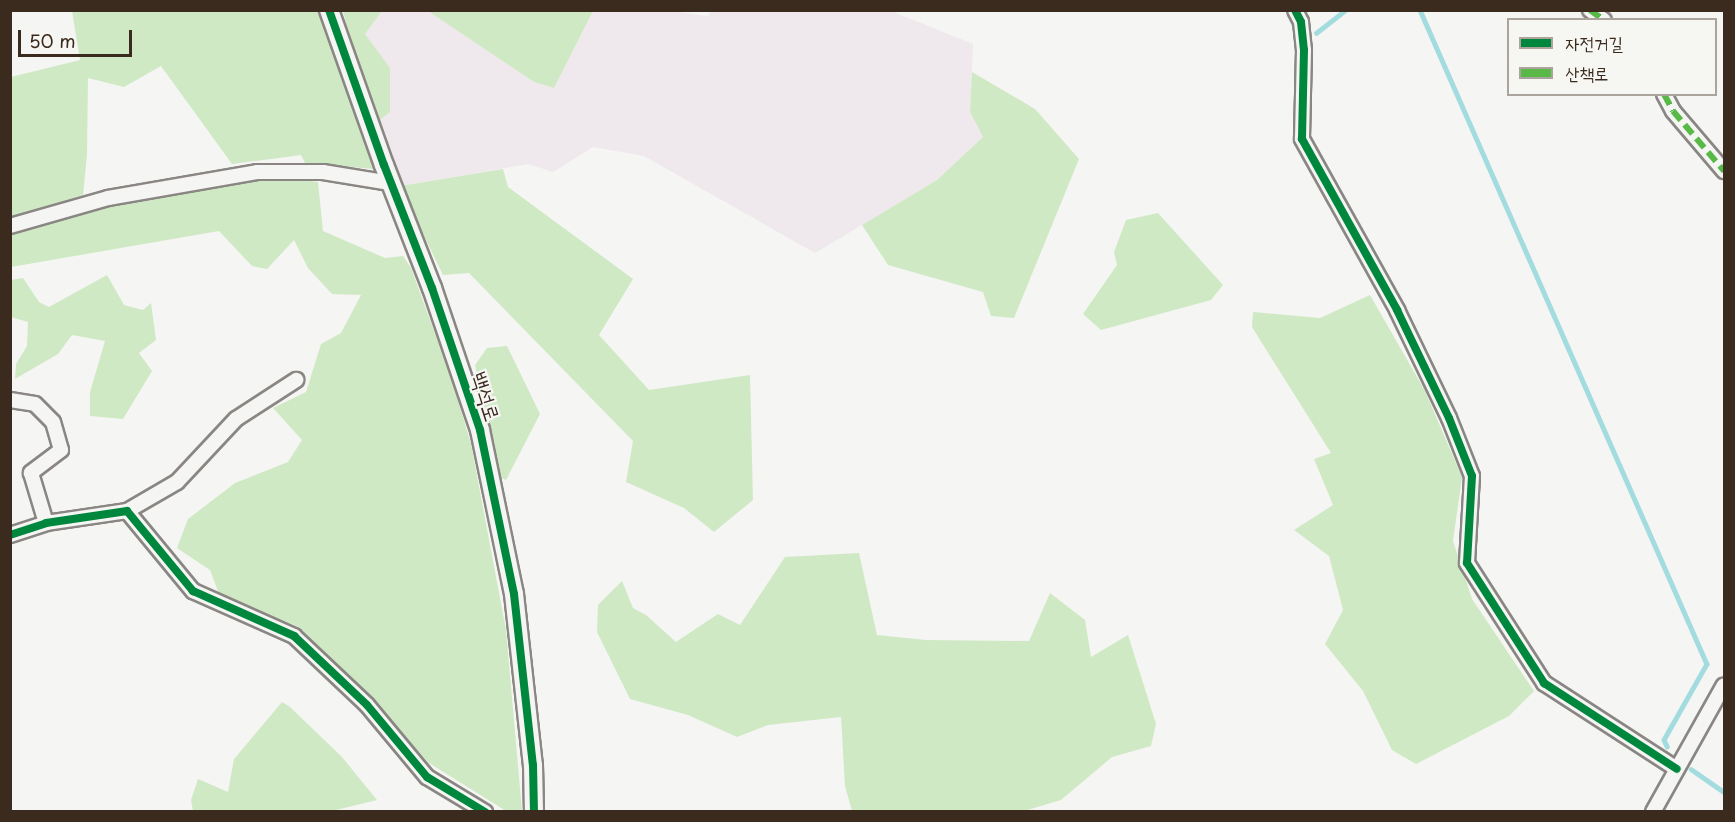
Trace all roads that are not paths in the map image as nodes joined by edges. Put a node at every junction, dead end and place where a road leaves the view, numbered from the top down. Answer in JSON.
{"nodes":[{"id":1,"x":329,"y":10,"type":"edge"},
{"id":2,"x":1295,"y":10,"type":"edge"},
{"id":3,"x":1665,"y":96,"type":"edge"},
{"id":4,"x":1723,"y":166,"type":"edge"},
{"id":5,"x":390,"y":183,"type":"junction"},
{"id":6,"x":10,"y":226,"type":"edge"},
{"id":7,"x":296,"y":380,"type":"dead end"},
{"id":8,"x":10,"y":400,"type":"edge"},
{"id":9,"x":127,"y":511,"type":"junction"},
{"id":10,"x":46,"y":523,"type":"junction"},
{"id":11,"x":10,"y":535,"type":"edge"},
{"id":12,"x":1725,"y":685,"type":"edge"},
{"id":13,"x":1677,"y":769,"type":"junction"},
{"id":14,"x":485,"y":812,"type":"edge"},
{"id":15,"x":534,"y":812,"type":"edge"},
{"id":16,"x":1653,"y":812,"type":"edge"}],
"edges":[{"from":1,"to":5,"type":"street","name":"백석로"},
{"from":2,"to":13,"type":"street"},
{"from":3,"to":4,"type":"street"},
{"from":5,"to":6,"type":"street"},
{"from":5,"to":15,"type":"street","name":"백석로"},
{"from":7,"to":9,"type":"street"},
{"from":8,"to":10,"type":"street"},
{"from":9,"to":10,"type":"street"},
{"from":9,"to":14,"type":"street"},
{"from":10,"to":11,"type":"street"},
{"from":12,"to":13,"type":"street"},
{"from":13,"to":16,"type":"street"}]}
